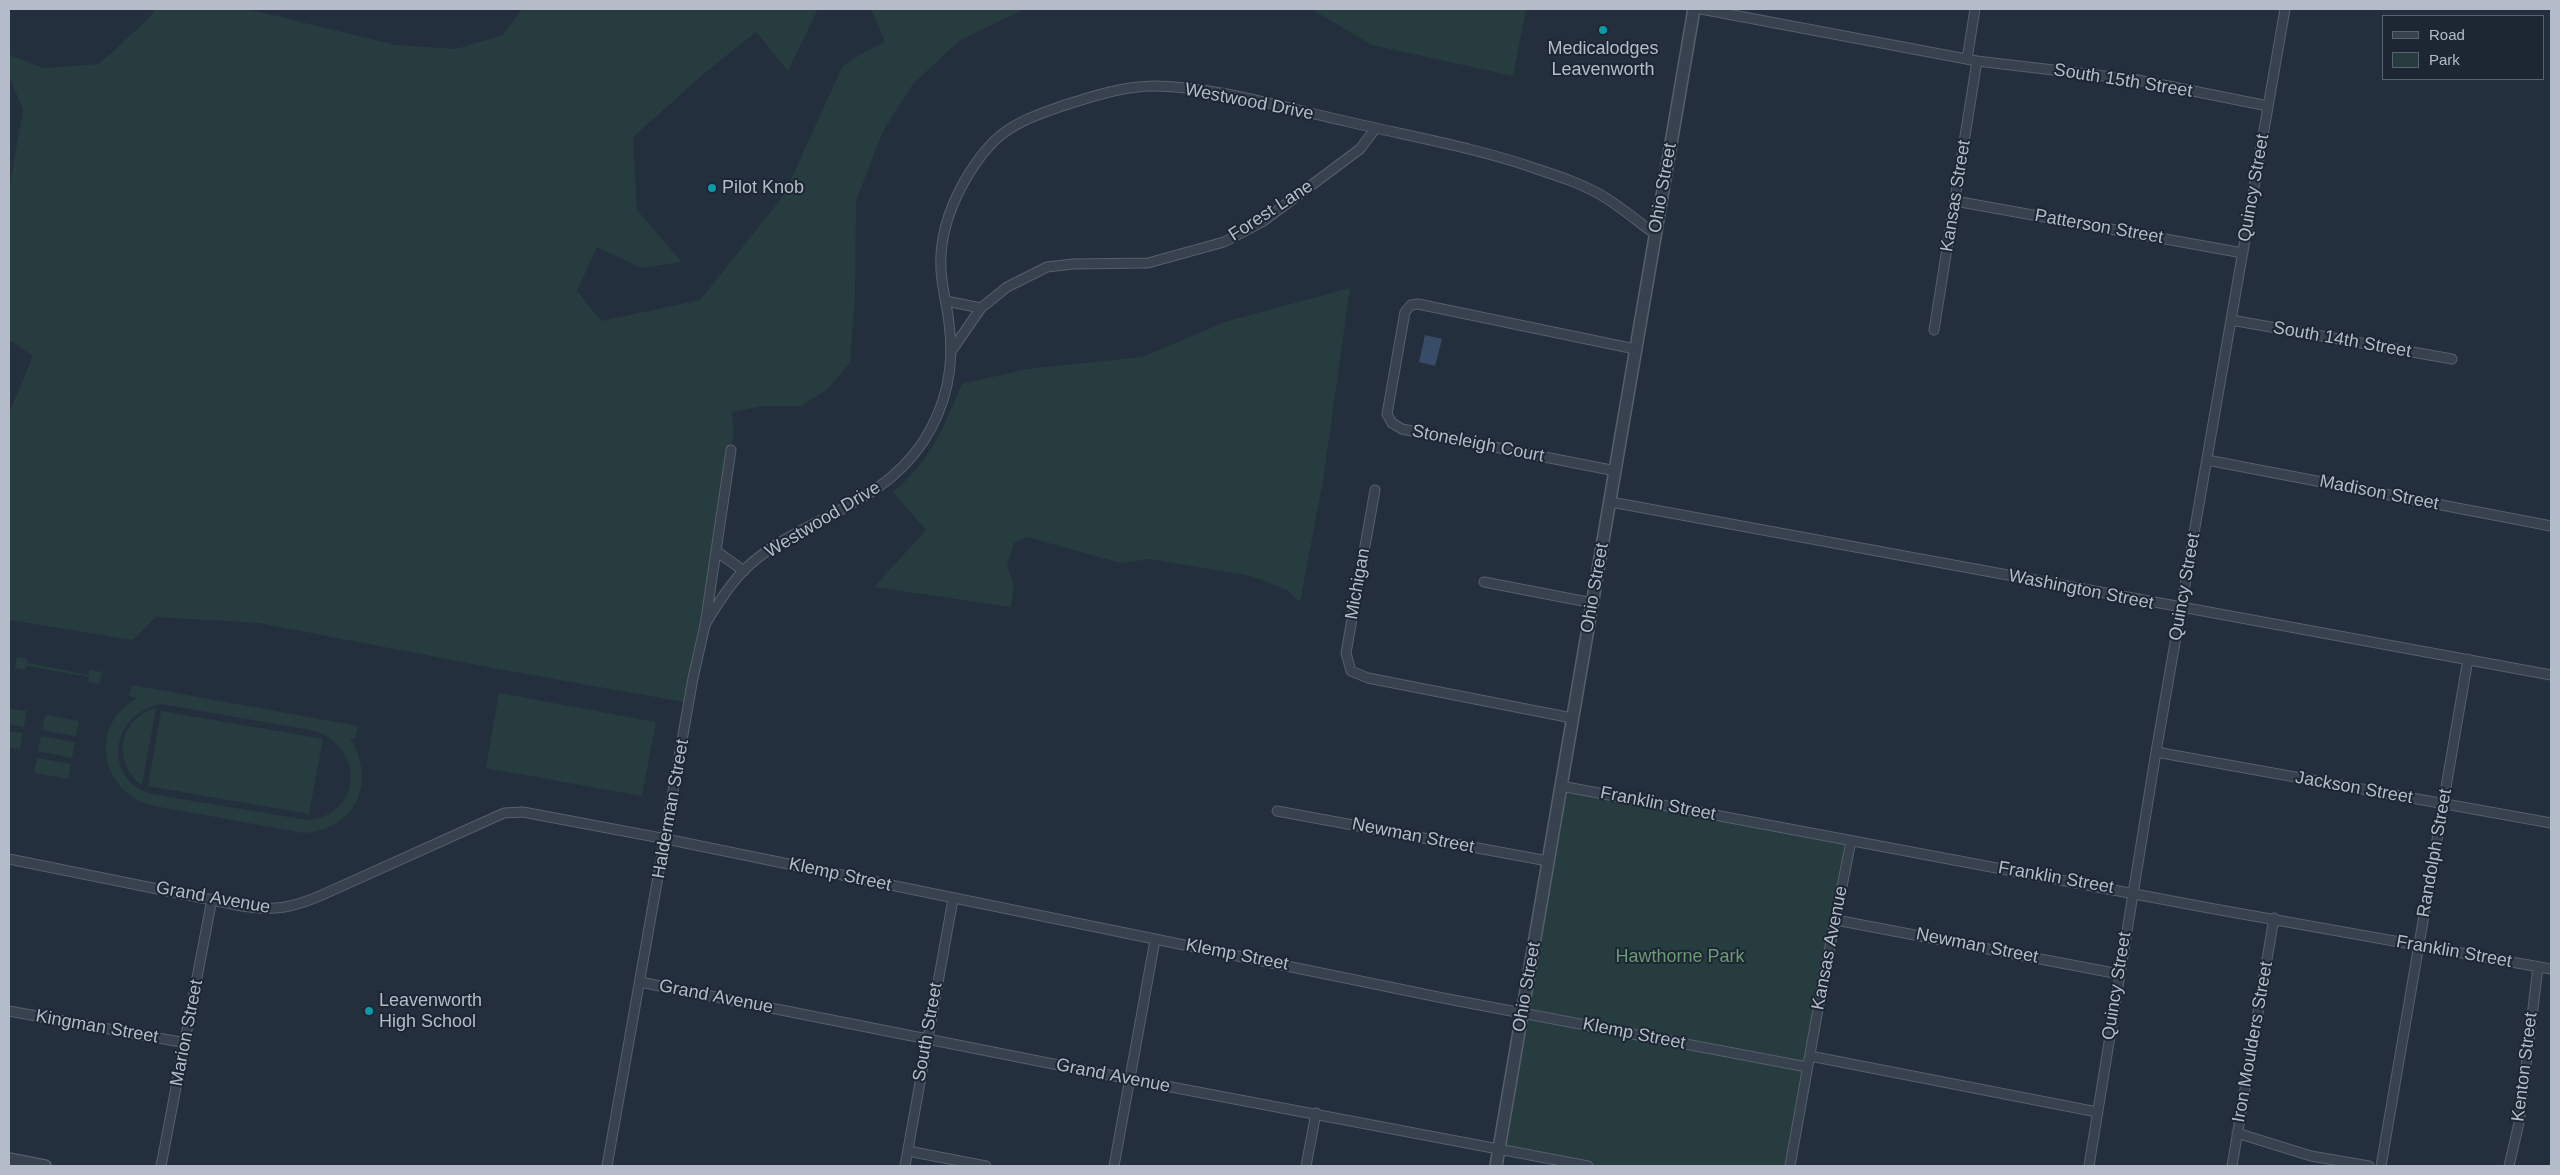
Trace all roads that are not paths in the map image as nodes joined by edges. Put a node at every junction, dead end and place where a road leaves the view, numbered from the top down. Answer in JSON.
{"nodes":[{"id":1,"x":1694,"y":9,"type":"edge"},
{"id":2,"x":1701,"y":9,"type":"edge"},
{"id":3,"x":1975,"y":9,"type":"edge"},
{"id":4,"x":2285,"y":9,"type":"edge"},
{"id":5,"x":1967,"y":59,"type":"junction"},
{"id":6,"x":1977,"y":61,"type":"junction"},
{"id":7,"x":2268,"y":106,"type":"junction"},
{"id":8,"x":1376,"y":128,"type":"junction"},
{"id":9,"x":1955,"y":201,"type":"junction"},
{"id":10,"x":1654,"y":234,"type":"junction"},
{"id":11,"x":2243,"y":253,"type":"junction"},
{"id":12,"x":946,"y":301,"type":"junction"},
{"id":13,"x":981,"y":308,"type":"junction"},
{"id":14,"x":2231,"y":320,"type":"junction"},
{"id":15,"x":1934,"y":330,"type":"dead end"},
{"id":16,"x":1636,"y":349,"type":"junction"},
{"id":17,"x":952,"y":350,"type":"junction"},
{"id":18,"x":2452,"y":359,"type":"dead end"},
{"id":19,"x":731,"y":450,"type":"dead end"},
{"id":20,"x":2207,"y":460,"type":"junction"},
{"id":21,"x":1616,"y":472,"type":"junction"},
{"id":22,"x":1374,"y":490,"type":"dead end"},
{"id":23,"x":1610,"y":502,"type":"junction"},
{"id":24,"x":2551,"y":526,"type":"edge"},
{"id":25,"x":716,"y":551,"type":"junction"},
{"id":26,"x":744,"y":571,"type":"junction"},
{"id":27,"x":1484,"y":582,"type":"dead end"},
{"id":28,"x":1592,"y":603,"type":"junction"},
{"id":29,"x":2182,"y":609,"type":"junction"},
{"id":30,"x":705,"y":625,"type":"junction"},
{"id":31,"x":2468,"y":659,"type":"junction"},
{"id":32,"x":2551,"y":675,"type":"edge"},
{"id":33,"x":1572,"y":718,"type":"junction"},
{"id":34,"x":2156,"y":752,"type":"junction"},
{"id":35,"x":1561,"y":786,"type":"junction"},
{"id":36,"x":2444,"y":804,"type":"junction"},
{"id":37,"x":1277,"y":811,"type":"dead end"},
{"id":38,"x":2551,"y":823,"type":"edge"},
{"id":39,"x":666,"y":839,"type":"junction"},
{"id":40,"x":1851,"y":841,"type":"junction"},
{"id":41,"x":9,"y":859,"type":"edge"},
{"id":42,"x":1548,"y":861,"type":"junction"},
{"id":43,"x":2134,"y":892,"type":"junction"},
{"id":44,"x":212,"y":899,"type":"junction"},
{"id":45,"x":953,"y":899,"type":"junction"},
{"id":46,"x":2274,"y":918,"type":"junction"},
{"id":47,"x":1836,"y":920,"type":"junction"},
{"id":48,"x":1155,"y":940,"type":"junction"},
{"id":49,"x":2418,"y":946,"type":"junction"},
{"id":50,"x":2538,"y":967,"type":"junction"},
{"id":51,"x":2551,"y":969,"type":"edge"},
{"id":52,"x":2119,"y":974,"type":"junction"},
{"id":53,"x":640,"y":982,"type":"junction"},
{"id":54,"x":9,"y":1011,"type":"edge"},
{"id":55,"x":1523,"y":1012,"type":"junction"},
{"id":56,"x":926,"y":1039,"type":"junction"},
{"id":57,"x":186,"y":1043,"type":"junction"},
{"id":58,"x":1810,"y":1056,"type":"junction"},
{"id":59,"x":1807,"y":1068,"type":"junction"},
{"id":60,"x":1129,"y":1079,"type":"junction"},
{"id":61,"x":2097,"y":1112,"type":"junction"},
{"id":62,"x":1316,"y":1113,"type":"junction"},
{"id":63,"x":2237,"y":1133,"type":"junction"},
{"id":64,"x":1499,"y":1148,"type":"junction"},
{"id":65,"x":908,"y":1151,"type":"junction"},
{"id":66,"x":9,"y":1159,"type":"edge"},
{"id":67,"x":45,"y":1166,"type":"edge"},
{"id":68,"x":161,"y":1166,"type":"edge"},
{"id":69,"x":607,"y":1166,"type":"edge"},
{"id":70,"x":905,"y":1166,"type":"edge"},
{"id":71,"x":986,"y":1166,"type":"edge"},
{"id":72,"x":1114,"y":1166,"type":"edge"},
{"id":73,"x":1306,"y":1166,"type":"edge"},
{"id":74,"x":1496,"y":1166,"type":"edge"},
{"id":75,"x":1588,"y":1166,"type":"edge"},
{"id":76,"x":1790,"y":1166,"type":"edge"},
{"id":77,"x":2089,"y":1166,"type":"edge"},
{"id":78,"x":2232,"y":1166,"type":"edge"},
{"id":79,"x":2369,"y":1166,"type":"edge"},
{"id":80,"x":2381,"y":1166,"type":"edge"},
{"id":81,"x":2510,"y":1166,"type":"edge"}],
"edges":[{"from":1,"to":10,"type":"street","name":"Ohio Street"},
{"from":2,"to":5,"type":"street"},
{"from":3,"to":5,"type":"street"},
{"from":4,"to":7,"type":"street","name":"Quincy Street"},
{"from":5,"to":6,"type":"street","name":"South 15th Street"},
{"from":6,"to":7,"type":"street","name":"South 15th Street"},
{"from":6,"to":9,"type":"street","name":"Kansas Street"},
{"from":7,"to":11,"type":"street","name":"Quincy Street"},
{"from":8,"to":10,"type":"street","name":"Westwood Drive"},
{"from":8,"to":12,"type":"street","name":"Westwood Drive"},
{"from":8,"to":13,"type":"street","name":"Forest Lane"},
{"from":9,"to":11,"type":"street","name":"Patterson Street"},
{"from":9,"to":15,"type":"street","name":"Kansas Street"},
{"from":10,"to":16,"type":"street","name":"Ohio Street"},
{"from":11,"to":14,"type":"street","name":"Quincy Street"},
{"from":12,"to":13,"type":"street"},
{"from":12,"to":17,"type":"street","name":"Westwood Drive"},
{"from":13,"to":17,"type":"street","name":"Forest Lane"},
{"from":14,"to":18,"type":"street","name":"South 14th Street"},
{"from":14,"to":20,"type":"street","name":"Quincy Street"},
{"from":16,"to":21,"type":"street","name":"Ohio Street"},
{"from":16,"to":21,"type":"street","name":"Stoneleigh Court"},
{"from":17,"to":26,"type":"street","name":"Westwood Drive"},
{"from":19,"to":25,"type":"street","name":"Halderman Street"},
{"from":20,"to":24,"type":"street","name":"Madison Street"},
{"from":20,"to":29,"type":"street","name":"Quincy Street"},
{"from":21,"to":23,"type":"street","name":"Ohio Street"},
{"from":22,"to":33,"type":"street","name":"Michigan"},
{"from":23,"to":28,"type":"street","name":"Ohio Street"},
{"from":23,"to":29,"type":"street","name":"Washington Street"},
{"from":25,"to":26,"type":"street"},
{"from":25,"to":30,"type":"street","name":"Halderman Street"},
{"from":26,"to":30,"type":"street","name":"Westwood Drive"},
{"from":27,"to":28,"type":"street"},
{"from":28,"to":33,"type":"street","name":"Ohio Street"},
{"from":29,"to":31,"type":"street","name":"Washington Street"},
{"from":29,"to":34,"type":"street","name":"Quincy Street"},
{"from":30,"to":39,"type":"street","name":"Halderman Street"},
{"from":31,"to":32,"type":"street","name":"Washington Street"},
{"from":31,"to":36,"type":"street","name":"Randolph Street"},
{"from":33,"to":35,"type":"street","name":"Ohio Street"},
{"from":34,"to":36,"type":"street","name":"Jackson Street"},
{"from":34,"to":43,"type":"street","name":"Quincy Street"},
{"from":35,"to":40,"type":"street","name":"Franklin Street"},
{"from":35,"to":42,"type":"street","name":"Ohio Street"},
{"from":36,"to":38,"type":"street","name":"Jackson Street"},
{"from":36,"to":49,"type":"street","name":"Randolph Street"},
{"from":37,"to":42,"type":"street","name":"Newman Street"},
{"from":39,"to":44,"type":"street","name":"Grand Avenue"},
{"from":39,"to":45,"type":"street","name":"Klemp Street"},
{"from":39,"to":53,"type":"street","name":"Halderman Street"},
{"from":40,"to":43,"type":"street","name":"Franklin Street"},
{"from":40,"to":47,"type":"street","name":"Kansas Avenue"},
{"from":41,"to":44,"type":"street","name":"Grand Avenue"},
{"from":42,"to":55,"type":"street","name":"Ohio Street"},
{"from":43,"to":46,"type":"street","name":"Franklin Street"},
{"from":43,"to":52,"type":"street","name":"Quincy Street"},
{"from":44,"to":57,"type":"street","name":"Marion Street"},
{"from":45,"to":48,"type":"street","name":"Klemp Street"},
{"from":45,"to":56,"type":"street","name":"South Street"},
{"from":46,"to":49,"type":"street","name":"Franklin Street"},
{"from":46,"to":63,"type":"street","name":"Iron Moulders Street"},
{"from":47,"to":52,"type":"street","name":"Newman Street"},
{"from":47,"to":58,"type":"street","name":"Kansas Avenue"},
{"from":48,"to":55,"type":"street","name":"Klemp Street"},
{"from":48,"to":60,"type":"street"},
{"from":49,"to":50,"type":"street","name":"Franklin Street"},
{"from":49,"to":80,"type":"street","name":"Randolph Street"},
{"from":50,"to":51,"type":"street","name":"Franklin Street"},
{"from":50,"to":81,"type":"street","name":"Kenton Street"},
{"from":52,"to":61,"type":"street","name":"Quincy Street"},
{"from":53,"to":56,"type":"street","name":"Grand Avenue"},
{"from":53,"to":69,"type":"street","name":"Halderman Street"},
{"from":54,"to":57,"type":"street","name":"Kingman Street"},
{"from":55,"to":59,"type":"street","name":"Klemp Street"},
{"from":55,"to":64,"type":"street","name":"Ohio Street"},
{"from":56,"to":60,"type":"street","name":"Grand Avenue"},
{"from":56,"to":65,"type":"street","name":"South Street"},
{"from":57,"to":68,"type":"street","name":"Marion Street"},
{"from":58,"to":59,"type":"street"},
{"from":58,"to":61,"type":"street"},
{"from":59,"to":76,"type":"street"},
{"from":60,"to":62,"type":"street","name":"Grand Avenue"},
{"from":60,"to":72,"type":"street"},
{"from":61,"to":77,"type":"street","name":"Quincy Street"},
{"from":62,"to":64,"type":"street","name":"Grand Avenue"},
{"from":62,"to":73,"type":"street"},
{"from":63,"to":78,"type":"street","name":"Iron Moulders Street"},
{"from":63,"to":79,"type":"street"},
{"from":64,"to":74,"type":"street","name":"Ohio Street"},
{"from":64,"to":75,"type":"street","name":"Grand Avenue"},
{"from":65,"to":70,"type":"street","name":"South Street"},
{"from":65,"to":71,"type":"street"},
{"from":66,"to":67,"type":"street"}]}
